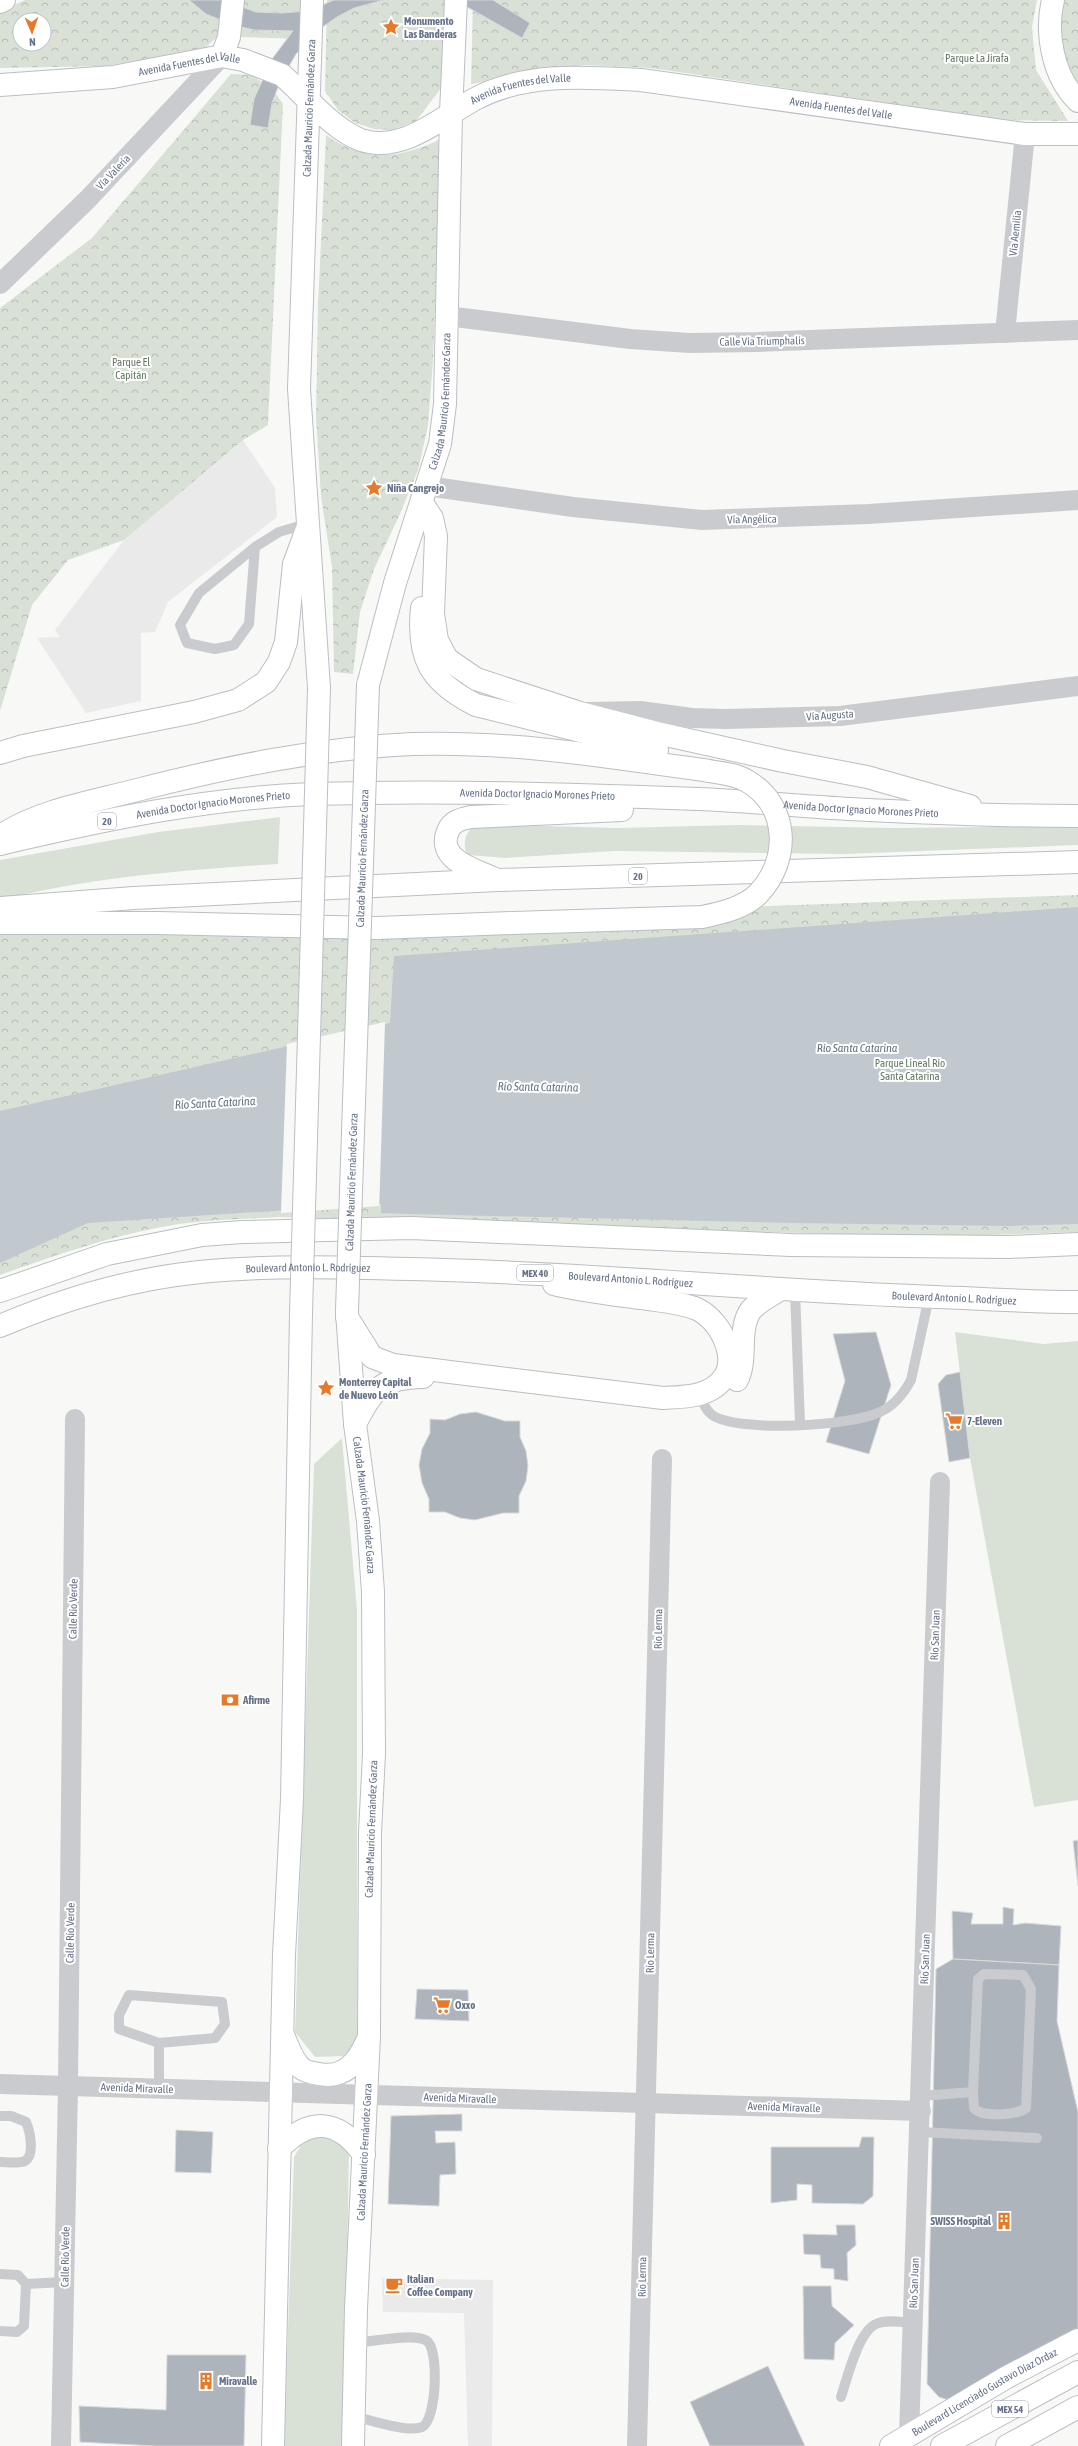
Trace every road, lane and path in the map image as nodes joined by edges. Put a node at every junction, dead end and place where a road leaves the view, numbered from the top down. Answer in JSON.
{"nodes":[{"id":1,"x":4,"y":0,"type":"edge"},
{"id":2,"x":233,"y":0,"type":"edge"},
{"id":3,"x":312,"y":0,"type":"edge"},
{"id":4,"x":456,"y":0,"type":"edge"},
{"id":5,"x":1053,"y":0,"type":"edge"},
{"id":6,"x":0,"y":2,"type":"edge"},
{"id":7,"x":222,"y":56,"type":"junction"},
{"id":8,"x":0,"y":85,"type":"edge"},
{"id":9,"x":309,"y":101,"type":"junction"},
{"id":10,"x":1078,"y":101,"type":"edge"},
{"id":11,"x":451,"y":113,"type":"junction"},
{"id":12,"x":1025,"y":134,"type":"junction"},
{"id":13,"x":1078,"y":134,"type":"edge"},
{"id":14,"x":0,"y":284,"type":"edge"},
{"id":15,"x":447,"y":316,"type":"junction"},
{"id":16,"x":1078,"y":330,"type":"edge"},
{"id":17,"x":1005,"y":333,"type":"junction"},
{"id":18,"x":425,"y":495,"type":"junction"},
{"id":19,"x":1078,"y":500,"type":"edge"},
{"id":20,"x":307,"y":526,"type":"junction"},
{"id":21,"x":255,"y":547,"type":"junction"},
{"id":22,"x":434,"y":560,"type":"junction"},
{"id":23,"x":1078,"y":686,"type":"edge"},
{"id":24,"x":580,"y":713,"type":"junction"},
{"id":25,"x":0,"y":753,"type":"edge"},
{"id":26,"x":709,"y":771,"type":"junction"},
{"id":27,"x":698,"y":799,"type":"junction"},
{"id":28,"x":1000,"y":816,"type":"junction"},
{"id":29,"x":1078,"y":816,"type":"edge"},
{"id":30,"x":0,"y":836,"type":"edge"},
{"id":31,"x":0,"y":844,"type":"edge"},
{"id":32,"x":1078,"y":862,"type":"edge"},
{"id":33,"x":498,"y":880,"type":"junction"},
{"id":34,"x":0,"y":908,"type":"edge"},
{"id":35,"x":0,"y":923,"type":"edge"},
{"id":36,"x":1078,"y":1244,"type":"edge"},
{"id":37,"x":512,"y":1272,"type":"junction"},
{"id":38,"x":787,"y":1290,"type":"junction"},
{"id":39,"x":0,"y":1291,"type":"edge"},
{"id":40,"x":929,"y":1297,"type":"junction"},
{"id":41,"x":1078,"y":1302,"type":"edge"},
{"id":42,"x":347,"y":1314,"type":"junction"},
{"id":43,"x":0,"y":1326,"type":"edge"},
{"id":44,"x":702,"y":1402,"type":"junction"},
{"id":45,"x":75,"y":1419,"type":"dead end"},
{"id":46,"x":355,"y":1424,"type":"junction"},
{"id":47,"x":800,"y":1424,"type":"junction"},
{"id":48,"x":662,"y":1459,"type":"dead end"},
{"id":49,"x":940,"y":1482,"type":"dead end"},
{"id":50,"x":283,"y":2034,"type":"junction"},
{"id":51,"x":368,"y":2039,"type":"junction"},
{"id":52,"x":159,"y":2044,"type":"junction"},
{"id":53,"x":0,"y":2084,"type":"edge"},
{"id":54,"x":68,"y":2086,"type":"junction"},
{"id":55,"x":159,"y":2089,"type":"junction"},
{"id":56,"x":281,"y":2092,"type":"junction"},
{"id":57,"x":973,"y":2092,"type":"junction"},
{"id":58,"x":366,"y":2095,"type":"junction"},
{"id":59,"x":646,"y":2103,"type":"junction"},
{"id":60,"x":921,"y":2103,"type":"junction"},
{"id":61,"x":0,"y":2116,"type":"edge"},
{"id":62,"x":920,"y":2132,"type":"junction"},
{"id":63,"x":1037,"y":2138,"type":"dead end"},
{"id":64,"x":279,"y":2150,"type":"junction"},
{"id":65,"x":364,"y":2154,"type":"junction"},
{"id":66,"x":0,"y":2162,"type":"edge"},
{"id":67,"x":0,"y":2274,"type":"edge"},
{"id":68,"x":64,"y":2282,"type":"junction"},
{"id":69,"x":26,"y":2284,"type":"junction"},
{"id":70,"x":913,"y":2323,"type":"junction"},
{"id":71,"x":0,"y":2331,"type":"edge"},
{"id":72,"x":1078,"y":2340,"type":"edge"},
{"id":73,"x":355,"y":2343,"type":"junction"},
{"id":74,"x":1078,"y":2372,"type":"edge"},
{"id":75,"x":840,"y":2397,"type":"dead end"},
{"id":76,"x":1078,"y":2408,"type":"edge"},
{"id":77,"x":354,"y":2416,"type":"junction"},
{"id":78,"x":900,"y":2441,"type":"edge"},
{"id":79,"x":61,"y":2446,"type":"edge"},
{"id":80,"x":273,"y":2446,"type":"edge"},
{"id":81,"x":353,"y":2446,"type":"edge"},
{"id":82,"x":637,"y":2446,"type":"edge"},
{"id":83,"x":942,"y":2446,"type":"edge"},
{"id":84,"x":1007,"y":2446,"type":"edge"}],
"edges":[{"from":1,"to":6,"type":"main road"},
{"from":2,"to":7,"type":"main road"},
{"from":3,"to":9,"type":"main road","name":"Calzada Mauricio Fernández Garza"},
{"from":4,"to":11,"type":"main road","name":"Calzada Mauricio Fernández Garza"},
{"from":5,"to":10,"type":"main road"},
{"from":7,"to":8,"type":"main road","name":"Avenida Fuentes del Valle"},
{"from":7,"to":9,"type":"main road","name":"Avenida Fuentes del Valle"},
{"from":7,"to":14,"type":"street","name":"Vía Valeria"},
{"from":9,"to":11,"type":"main road","name":"Avenida Fuentes del Valle"},
{"from":9,"to":20,"type":"main road","name":"Calzada Mauricio Fernández Garza"},
{"from":11,"to":12,"type":"main road","name":"Avenida Fuentes del Valle"},
{"from":11,"to":15,"type":"main road","name":"Calzada Mauricio Fernández Garza"},
{"from":12,"to":13,"type":"main road","name":"Avenida Fuentes del Valle"},
{"from":12,"to":17,"type":"street","name":"Vía Aemilia"},
{"from":15,"to":17,"type":"street","name":"Calle Vía Triumphalis"},
{"from":15,"to":18,"type":"main road","name":"Calzada Mauricio Fernández Garza"},
{"from":16,"to":17,"type":"street","name":"Calle Vía Triumphalis"},
{"from":18,"to":19,"type":"street","name":"Vía Angélica"},
{"from":18,"to":22,"type":"main road"},
{"from":18,"to":42,"type":"main road","name":"Calzada Mauricio Fernández Garza","bridge":true},
{"from":20,"to":21,"type":"lane"},
{"from":20,"to":25,"type":"main road"},
{"from":20,"to":50,"type":"main road","name":"Calzada Mauricio Fernández Garza","bridge":true},
{"from":21,"to":21,"type":"lane"},
{"from":22,"to":24,"type":"main road"},
{"from":22,"to":26,"type":"main road"},
{"from":23,"to":24,"type":"street","name":"Vía Augusta"},
{"from":24,"to":28,"type":"main road"},
{"from":26,"to":30,"type":"main road"},
{"from":26,"to":35,"type":"main road","bridge":true},
{"from":27,"to":28,"type":"main road","name":"Avenida Doctor Ignacio Morones Prieto","number":"20"},
{"from":27,"to":31,"type":"main road","name":"Avenida Doctor Ignacio Morones Prieto","number":"20"},
{"from":27,"to":33,"type":"main road"},
{"from":28,"to":29,"type":"main road","name":"Avenida Doctor Ignacio Morones Prieto","number":"20"},
{"from":32,"to":33,"type":"main road","number":"20"},
{"from":33,"to":34,"type":"main road","number":"20"},
{"from":36,"to":39,"type":"main road"},
{"from":37,"to":38,"type":"main road","name":"Boulevard Antonio L. Rodríguez","number":"MEX 40"},
{"from":37,"to":43,"type":"main road","name":"Boulevard Antonio L. Rodríguez","number":"MEX 40"},
{"from":37,"to":44,"type":"main road"},
{"from":38,"to":40,"type":"main road","name":"Boulevard Antonio L. Rodríguez","number":"MEX 40"},
{"from":38,"to":44,"type":"main road"},
{"from":38,"to":47,"type":"lane"},
{"from":40,"to":41,"type":"main road","name":"Boulevard Antonio L. Rodríguez","number":"MEX 40"},
{"from":40,"to":47,"type":"lane"},
{"from":42,"to":44,"type":"main road"},
{"from":42,"to":46,"type":"main road","name":"Calzada Mauricio Fernández Garza"},
{"from":44,"to":46,"type":"main road"},
{"from":44,"to":47,"type":"lane"},
{"from":45,"to":54,"type":"street","name":"Calle Río Verde"},
{"from":46,"to":51,"type":"main road","name":"Calzada Mauricio Fernández Garza"},
{"from":48,"to":59,"type":"street","name":"Río Lerma"},
{"from":49,"to":60,"type":"street","name":"Río San Juan"},
{"from":50,"to":51,"type":"main road"},
{"from":50,"to":56,"type":"main road","name":"Calzada Mauricio Fernández Garza"},
{"from":51,"to":58,"type":"main road","name":"Calzada Mauricio Fernández Garza"},
{"from":52,"to":52,"type":"lane"},
{"from":52,"to":55,"type":"lane"},
{"from":53,"to":54,"type":"street","name":"Avenida Miravalle"},
{"from":54,"to":55,"type":"street","name":"Avenida Miravalle"},
{"from":54,"to":68,"type":"street","name":"Calle Río Verde"},
{"from":55,"to":56,"type":"street","name":"Avenida Miravalle"},
{"from":56,"to":58,"type":"street","name":"Avenida Miravalle"},
{"from":56,"to":64,"type":"main road","name":"Calzada Mauricio Fernández Garza"},
{"from":57,"to":57,"type":"lane"},
{"from":57,"to":60,"type":"lane"},
{"from":58,"to":59,"type":"street","name":"Avenida Miravalle"},
{"from":58,"to":65,"type":"main road","name":"Calzada Mauricio Fernández Garza"},
{"from":59,"to":60,"type":"street","name":"Avenida Miravalle"},
{"from":59,"to":82,"type":"street","name":"Río Lerma"},
{"from":60,"to":62,"type":"street","name":"Río San Juan"},
{"from":61,"to":66,"type":"lane"},
{"from":62,"to":63,"type":"lane"},
{"from":62,"to":70,"type":"street","name":"Río San Juan"},
{"from":64,"to":65,"type":"main road"},
{"from":64,"to":80,"type":"main road","name":"Calzada Mauricio Fernández Garza"},
{"from":65,"to":73,"type":"main road","name":"Calzada Mauricio Fernández Garza"},
{"from":67,"to":69,"type":"lane"},
{"from":68,"to":69,"type":"lane"},
{"from":68,"to":79,"type":"street","name":"Calle Río Verde"},
{"from":69,"to":71,"type":"lane"},
{"from":70,"to":75,"type":"lane"},
{"from":70,"to":78,"type":"street","name":"Río San Juan"},
{"from":72,"to":78,"type":"main road","name":"Boulevard Licenciado Gustavo Díaz Ordaz"},
{"from":73,"to":77,"type":"main road","name":"Calzada Mauricio Fernández Garza"},
{"from":73,"to":77,"type":"lane"},
{"from":74,"to":83,"type":"main road","number":"MEX 54"},
{"from":76,"to":84,"type":"main road","number":"MEX 54"},
{"from":77,"to":81,"type":"main road","name":"Calzada Mauricio Fernández Garza"}]}
